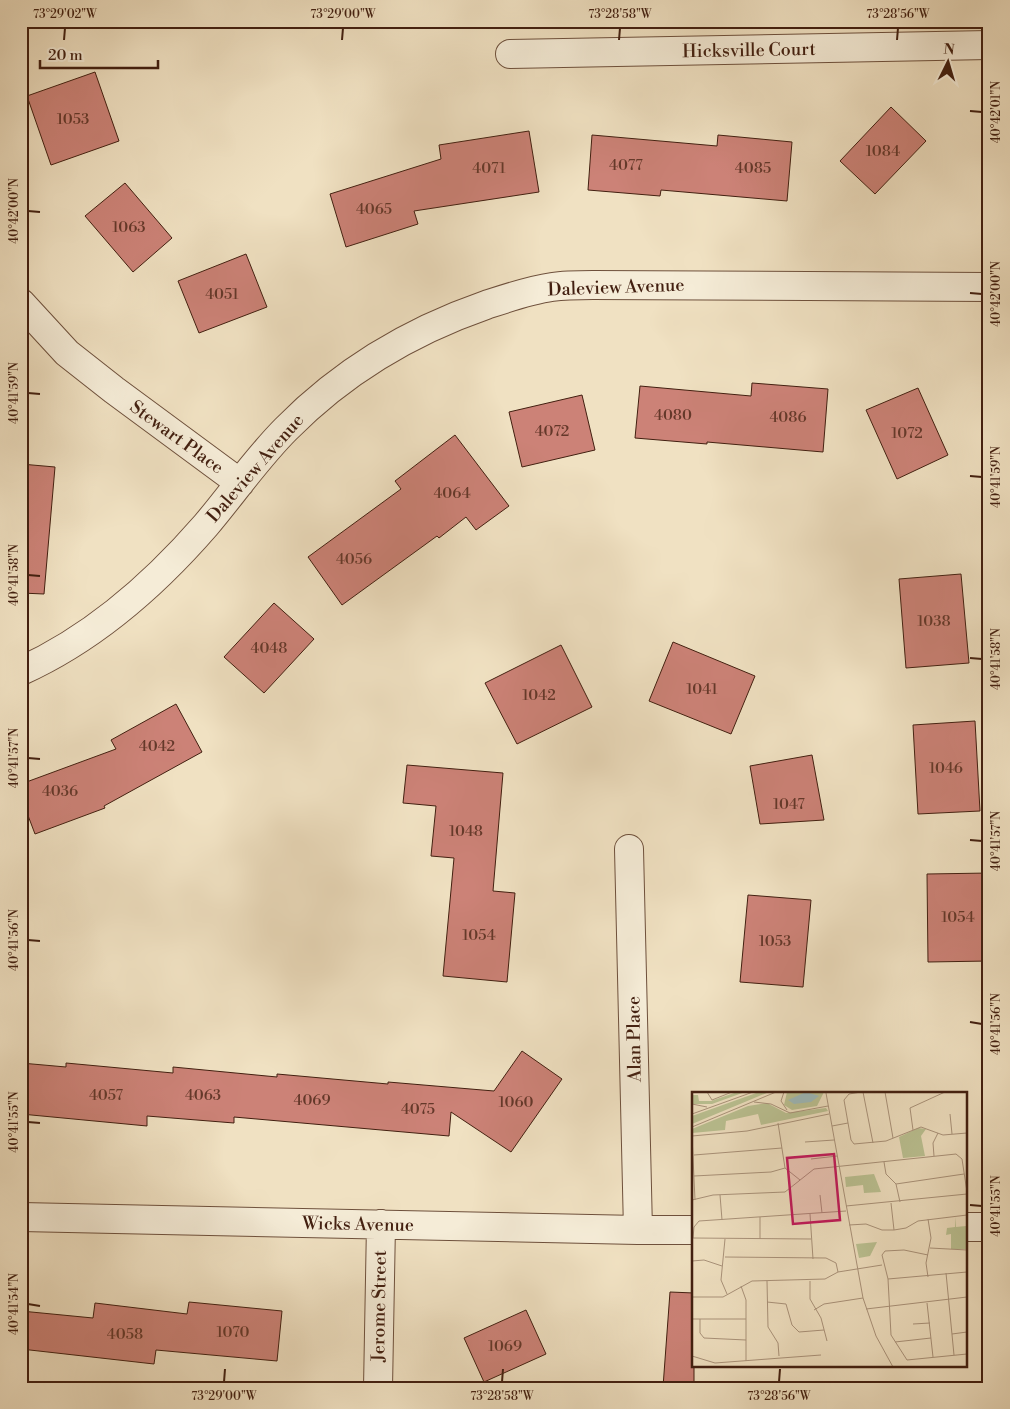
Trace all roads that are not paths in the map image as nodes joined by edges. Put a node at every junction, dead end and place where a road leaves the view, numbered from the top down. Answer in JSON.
{"nodes":[{"id":1,"x":989,"y":45,"type":"edge"},
{"id":2,"x":510,"y":54,"type":"dead end"},
{"id":3,"x":989,"y":287,"type":"edge"},
{"id":4,"x":21,"y":303,"type":"edge"},
{"id":5,"x":240,"y":483,"type":"junction"},
{"id":6,"x":21,"y":671,"type":"edge"},
{"id":7,"x":629,"y":849,"type":"dead end"},
{"id":8,"x":21,"y":1217,"type":"edge"},
{"id":9,"x":381,"y":1224,"type":"junction"},
{"id":10,"x":968,"y":1227,"type":"edge"},
{"id":11,"x":989,"y":1227,"type":"edge"},
{"id":12,"x":638,"y":1230,"type":"junction"},
{"id":13,"x":692,"y":1230,"type":"edge"},
{"id":14,"x":378,"y":1388,"type":"edge"}],
"edges":[{"from":1,"to":2,"type":"street","name":"Hicksville Court"},
{"from":3,"to":5,"type":"street","name":"Daleview Avenue"},
{"from":4,"to":5,"type":"street","name":"Stewart Place"},
{"from":5,"to":6,"type":"street","name":"Daleview Avenue"},
{"from":7,"to":12,"type":"street","name":"Alan Place"},
{"from":8,"to":9,"type":"street","name":"Wicks Avenue"},
{"from":9,"to":12,"type":"street","name":"Wicks Avenue"},
{"from":9,"to":14,"type":"street","name":"Jerome Street"},
{"from":10,"to":11,"type":"street"},
{"from":12,"to":13,"type":"street","name":"Wicks Avenue"}]}
